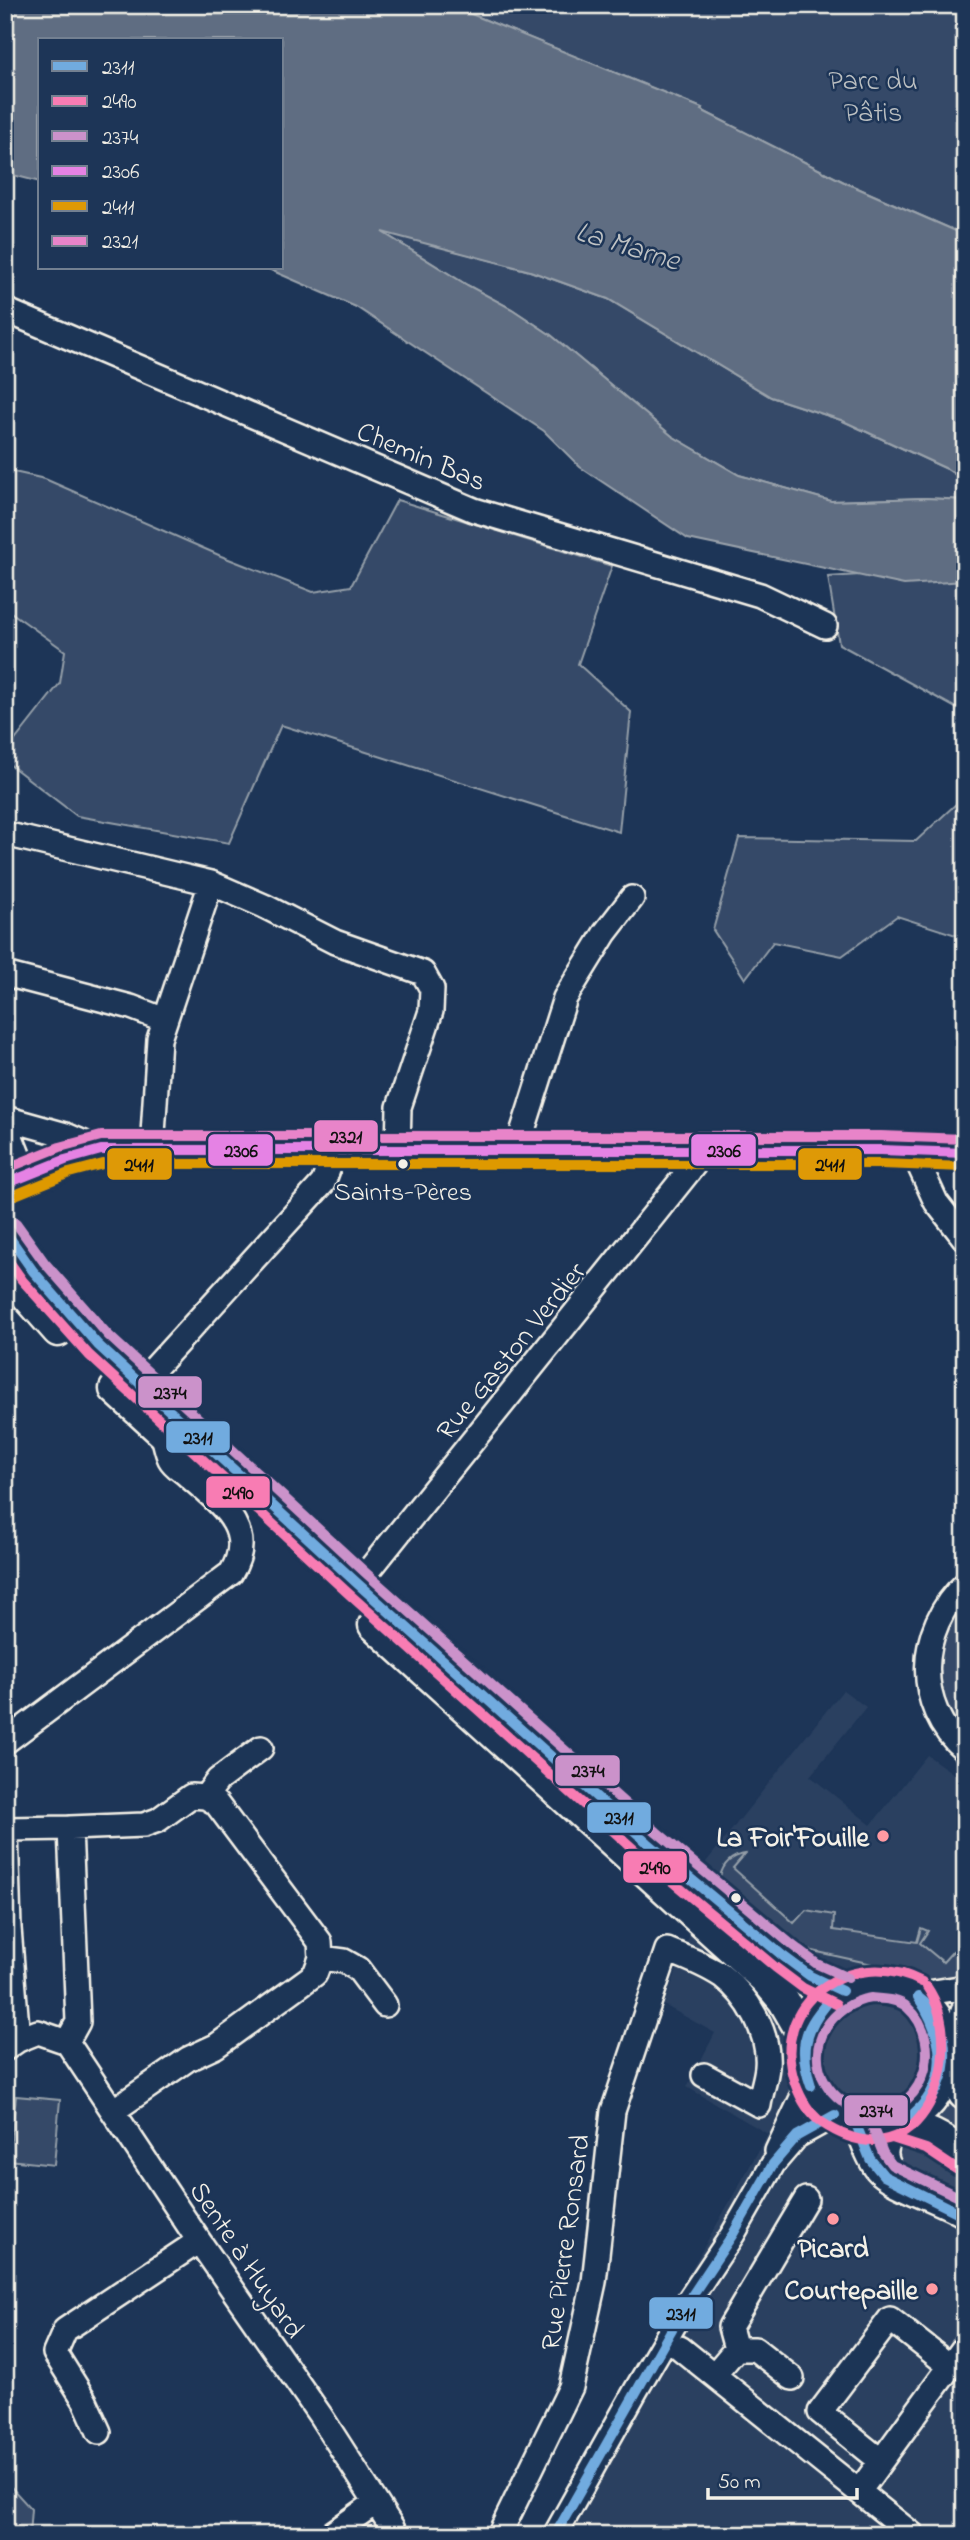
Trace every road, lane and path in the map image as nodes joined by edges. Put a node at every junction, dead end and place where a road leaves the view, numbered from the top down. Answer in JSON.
{"nodes":[{"id":1,"x":5,"y":310,"type":"edge"},
{"id":2,"x":825,"y":626,"type":"dead end"},
{"id":3,"x":5,"y":834,"type":"edge"},
{"id":4,"x":211,"y":883,"type":"junction"},
{"id":5,"x":632,"y":898,"type":"dead end"},
{"id":6,"x":5,"y":974,"type":"edge"},
{"id":7,"x":166,"y":1020,"type":"junction"},
{"id":8,"x":5,"y":1120,"type":"edge"},
{"id":9,"x":101,"y":1150,"type":"junction"},
{"id":10,"x":152,"y":1150,"type":"junction"},
{"id":11,"x":335,"y":1151,"type":"junction"},
{"id":12,"x":398,"y":1151,"type":"junction"},
{"id":13,"x":705,"y":1151,"type":"junction"},
{"id":14,"x":516,"y":1152,"type":"junction"},
{"id":15,"x":913,"y":1152,"type":"junction"},
{"id":16,"x":965,"y":1153,"type":"edge"},
{"id":17,"x":15,"y":1179,"type":"edge"},
{"id":18,"x":5,"y":1231,"type":"edge"},
{"id":19,"x":965,"y":1239,"type":"edge"},
{"id":20,"x":5,"y":1271,"type":"edge"},
{"id":21,"x":140,"y":1384,"type":"junction"},
{"id":22,"x":162,"y":1432,"type":"junction"},
{"id":23,"x":358,"y":1584,"type":"junction"},
{"id":24,"x":965,"y":1584,"type":"edge"},
{"id":25,"x":5,"y":1742,"type":"edge"},
{"id":26,"x":261,"y":1748,"type":"dead end"},
{"id":27,"x":965,"y":1750,"type":"edge"},
{"id":28,"x":205,"y":1797,"type":"junction"},
{"id":29,"x":5,"y":1822,"type":"edge"},
{"id":30,"x":70,"y":1828,"type":"junction"},
{"id":31,"x":6,"y":1829,"type":"edge"},
{"id":32,"x":321,"y":1958,"type":"junction"},
{"id":33,"x":965,"y":1987,"type":"edge"},
{"id":34,"x":842,"y":1991,"type":"junction"},
{"id":35,"x":916,"y":1995,"type":"junction"},
{"id":36,"x":385,"y":2005,"type":"dead end"},
{"id":37,"x":956,"y":2030,"type":"edge"},
{"id":38,"x":805,"y":2038,"type":"junction"},
{"id":39,"x":20,"y":2040,"type":"edge"},
{"id":40,"x":67,"y":2042,"type":"junction"},
{"id":41,"x":806,"y":2073,"type":"junction"},
{"id":42,"x":704,"y":2075,"type":"dead end"},
{"id":43,"x":965,"y":2093,"type":"edge"},
{"id":44,"x":113,"y":2111,"type":"junction"},
{"id":45,"x":846,"y":2120,"type":"junction"},
{"id":46,"x":895,"y":2124,"type":"junction"},
{"id":47,"x":965,"y":2158,"type":"edge"},
{"id":48,"x":773,"y":2164,"type":"junction"},
{"id":49,"x":898,"y":2183,"type":"junction"},
{"id":50,"x":806,"y":2199,"type":"dead end"},
{"id":51,"x":965,"y":2216,"type":"edge"},
{"id":52,"x":733,"y":2234,"type":"junction"},
{"id":53,"x":199,"y":2241,"type":"junction"},
{"id":54,"x":965,"y":2346,"type":"edge"},
{"id":55,"x":680,"y":2348,"type":"junction"},
{"id":56,"x":736,"y":2349,"type":"junction"},
{"id":57,"x":951,"y":2367,"type":"junction"},
{"id":58,"x":714,"y":2375,"type":"junction"},
{"id":59,"x":792,"y":2378,"type":"dead end"},
{"id":60,"x":99,"y":2432,"type":"dead end"},
{"id":61,"x":881,"y":2461,"type":"junction"},
{"id":62,"x":860,"y":2490,"type":"junction"},
{"id":63,"x":375,"y":2503,"type":"junction"},
{"id":64,"x":330,"y":2535,"type":"edge"},
{"id":65,"x":397,"y":2535,"type":"edge"},
{"id":66,"x":499,"y":2535,"type":"edge"},
{"id":67,"x":555,"y":2535,"type":"edge"},
{"id":68,"x":572,"y":2535,"type":"edge"},
{"id":69,"x":913,"y":2535,"type":"edge"}],
"edges":[{"from":1,"to":2,"type":"street","name":"Chemin Bas"},
{"from":3,"to":4,"type":"street"},
{"from":4,"to":7,"type":"street"},
{"from":4,"to":12,"type":"street"},
{"from":5,"to":14,"type":"street"},
{"from":6,"to":7,"type":"street"},
{"from":7,"to":10,"type":"street"},
{"from":8,"to":9,"type":"street"},
{"from":8,"to":17,"type":"street"},
{"from":9,"to":10,"type":"street"},
{"from":9,"to":17,"type":"street"},
{"from":10,"to":11,"type":"street"},
{"from":11,"to":12,"type":"street"},
{"from":11,"to":21,"type":"street"},
{"from":12,"to":14,"type":"street"},
{"from":13,"to":14,"type":"street"},
{"from":13,"to":15,"type":"street"},
{"from":13,"to":23,"type":"street","name":"Rue Gaston Verdier"},
{"from":15,"to":16,"type":"street"},
{"from":15,"to":19,"type":"street"},
{"from":18,"to":21,"type":"main road"},
{"from":20,"to":22,"type":"main road"},
{"from":21,"to":23,"type":"main road"},
{"from":22,"to":25,"type":"street"},
{"from":22,"to":38,"type":"main road"},
{"from":23,"to":34,"type":"main road"},
{"from":24,"to":27,"type":"street"},
{"from":26,"to":28,"type":"street"},
{"from":28,"to":30,"type":"street"},
{"from":28,"to":32,"type":"street"},
{"from":29,"to":31,"type":"street"},
{"from":30,"to":31,"type":"street"},
{"from":30,"to":40,"type":"street"},
{"from":31,"to":39,"type":"street"},
{"from":32,"to":36,"type":"street"},
{"from":32,"to":44,"type":"street"},
{"from":33,"to":35,"type":"street"},
{"from":34,"to":35,"type":"main road"},
{"from":34,"to":38,"type":"main road"},
{"from":35,"to":37,"type":"main road"},
{"from":37,"to":43,"type":"highway"},
{"from":37,"to":46,"type":"main road"},
{"from":38,"to":41,"type":"main road"},
{"from":39,"to":40,"type":"street"},
{"from":40,"to":44,"type":"street","name":"Sente à Huyard"},
{"from":41,"to":45,"type":"main road"},
{"from":41,"to":48,"type":"street"},
{"from":42,"to":66,"type":"street","name":"Rue Pierre Ronsard"},
{"from":44,"to":53,"type":"street","name":"Sente à Huyard"},
{"from":45,"to":46,"type":"main road"},
{"from":45,"to":48,"type":"street"},
{"from":45,"to":49,"type":"street"},
{"from":46,"to":47,"type":"highway"},
{"from":46,"to":49,"type":"street"},
{"from":48,"to":52,"type":"street"},
{"from":49,"to":51,"type":"street"},
{"from":50,"to":56,"type":"street"},
{"from":52,"to":55,"type":"street"},
{"from":52,"to":67,"type":"street"},
{"from":53,"to":60,"type":"street"},
{"from":53,"to":63,"type":"street","name":"Sente à Huyard"},
{"from":54,"to":57,"type":"street"},
{"from":55,"to":58,"type":"street"},
{"from":55,"to":68,"type":"street"},
{"from":56,"to":58,"type":"street"},
{"from":56,"to":59,"type":"street"},
{"from":57,"to":61,"type":"street"},
{"from":57,"to":61,"type":"street"},
{"from":58,"to":62,"type":"street"},
{"from":61,"to":62,"type":"street"},
{"from":62,"to":69,"type":"street"},
{"from":63,"to":64,"type":"street"},
{"from":63,"to":65,"type":"street","name":"Sente à Huyard"}]}
